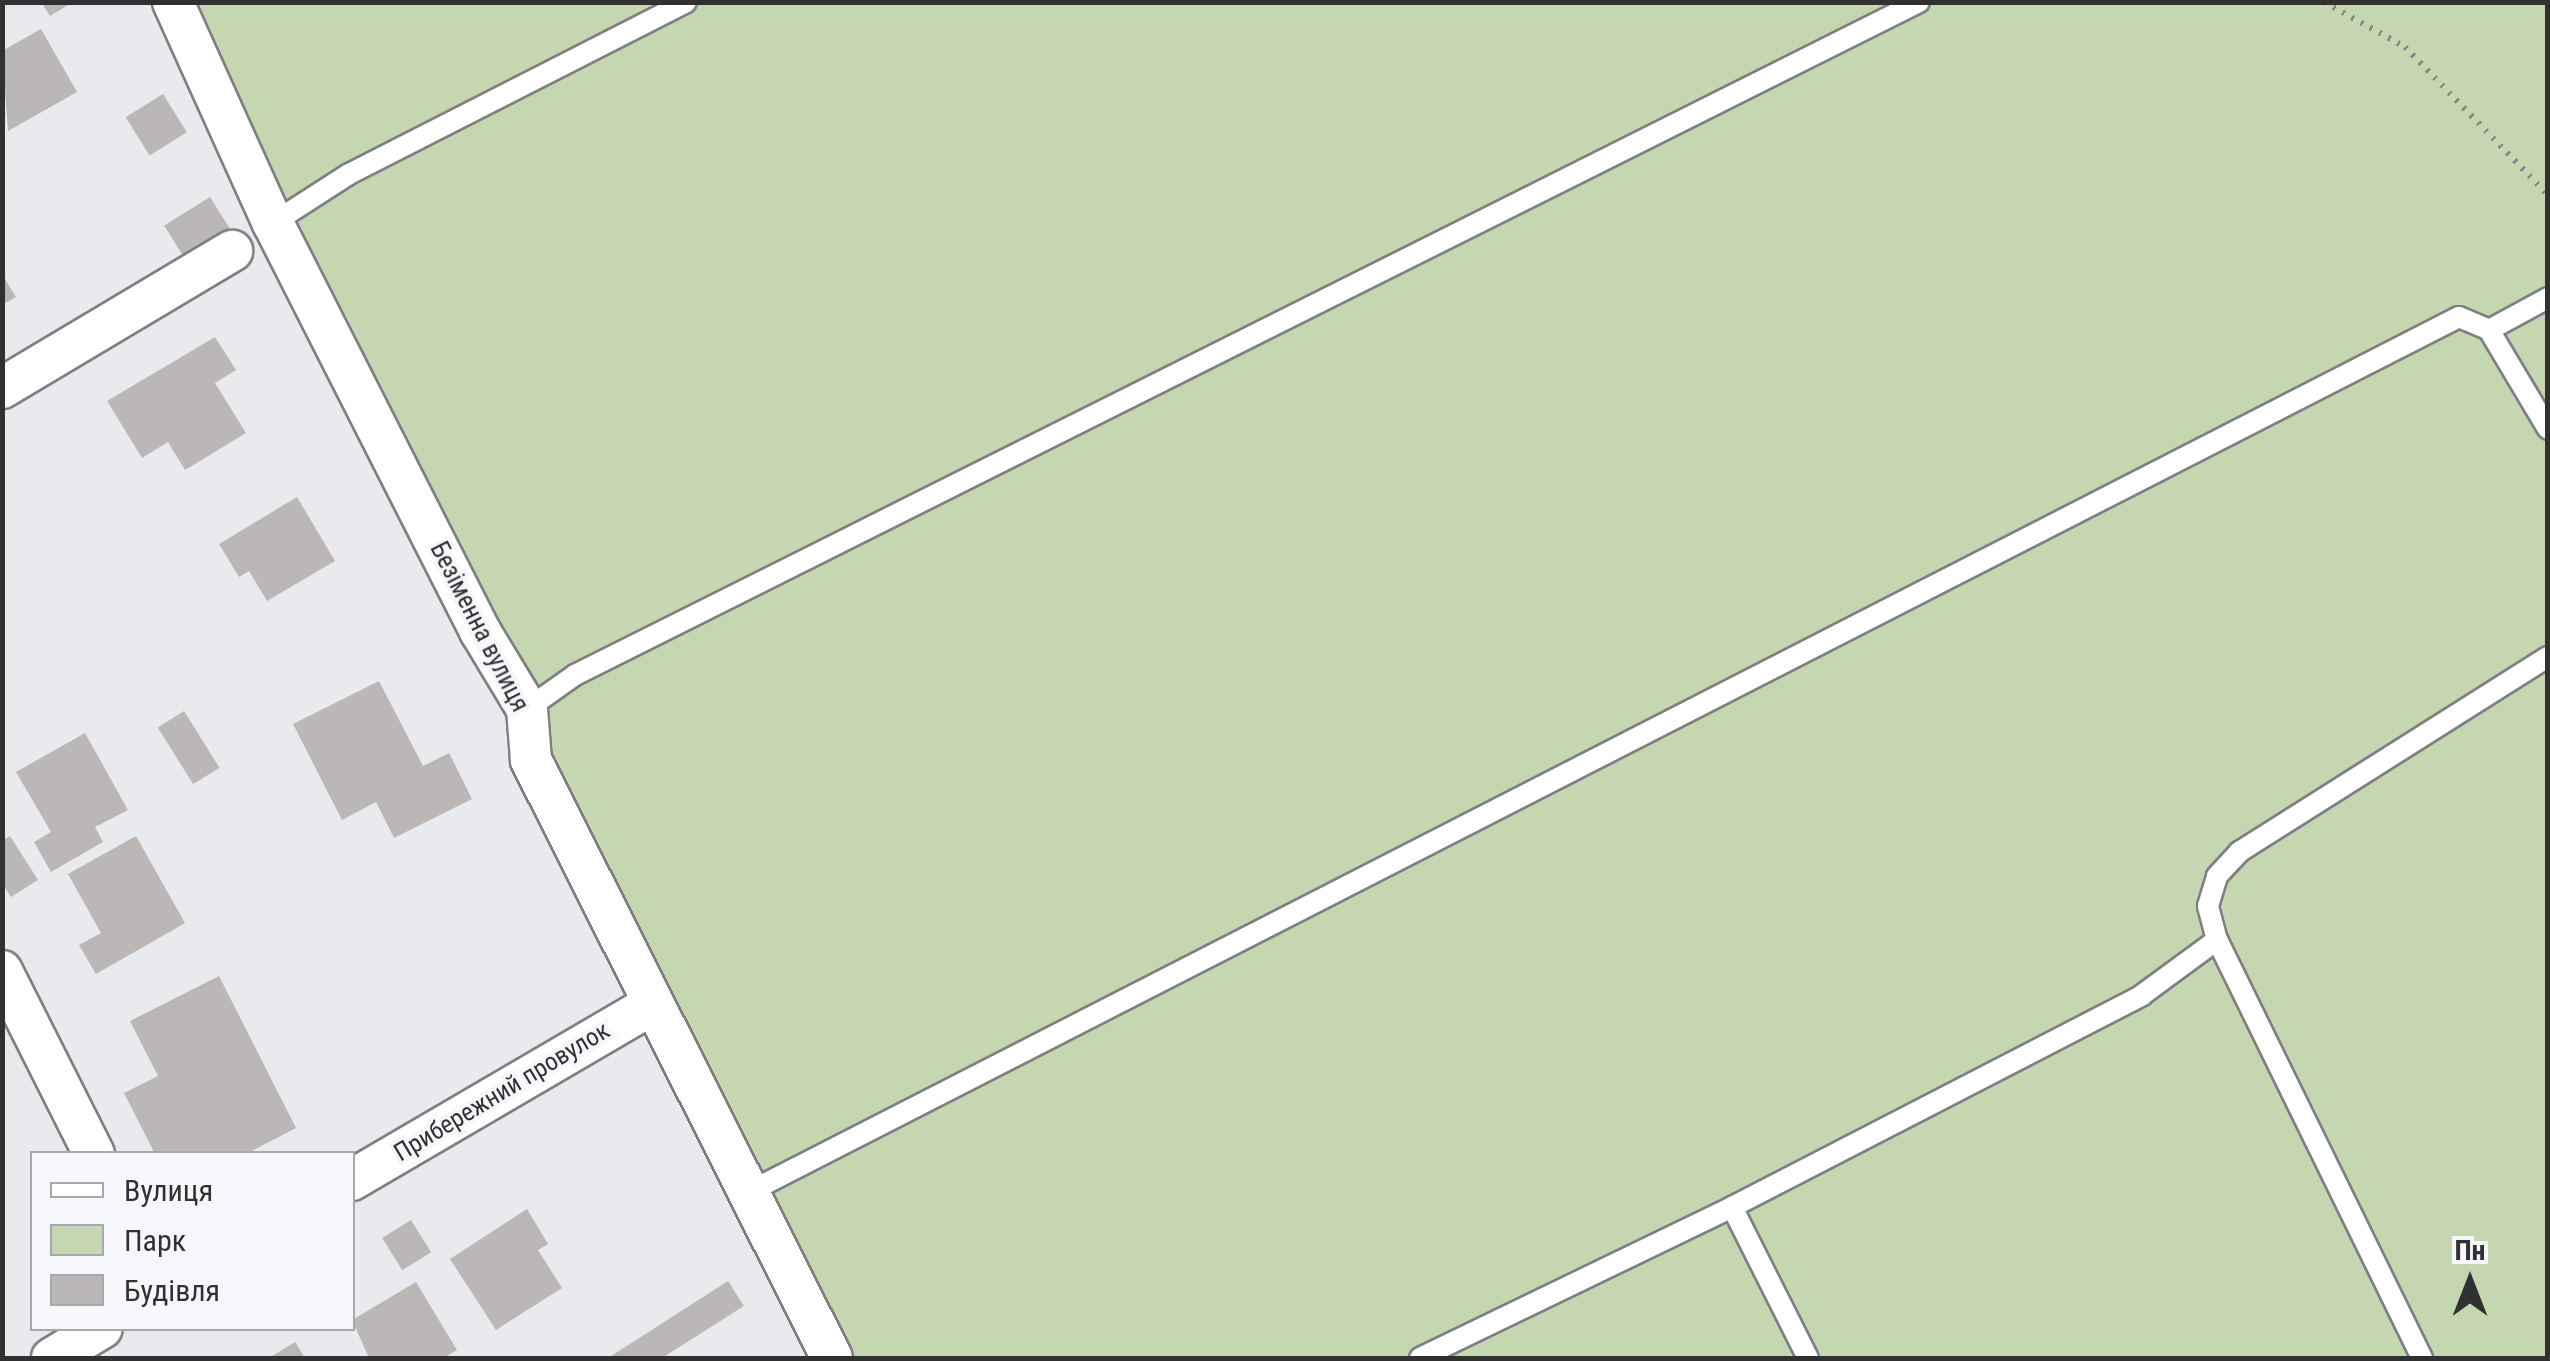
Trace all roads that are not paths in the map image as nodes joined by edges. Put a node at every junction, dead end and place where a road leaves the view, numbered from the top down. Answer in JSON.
{"nodes":[{"id":1,"x":173,"y":2,"type":"edge"},
{"id":2,"x":686,"y":2,"type":"edge"},
{"id":3,"x":1918,"y":2,"type":"edge"},
{"id":4,"x":274,"y":224,"type":"junction"},
{"id":5,"x":232,"y":251,"type":"dead end"},
{"id":6,"x":2548,"y":298,"type":"edge"},
{"id":7,"x":2488,"y":330,"type":"junction"},
{"id":8,"x":2,"y":388,"type":"edge"},
{"id":9,"x":2548,"y":429,"type":"edge"},
{"id":10,"x":2548,"y":657,"type":"edge"},
{"id":11,"x":527,"y":709,"type":"junction"},
{"id":12,"x":2217,"y":940,"type":"junction"},
{"id":13,"x":2,"y":971,"type":"edge"},
{"id":14,"x":652,"y":1005,"type":"junction"},
{"id":15,"x":92,"y":1151,"type":"edge"},
{"id":16,"x":355,"y":1178,"type":"edge"},
{"id":17,"x":748,"y":1193,"type":"junction"},
{"id":18,"x":1732,"y":1207,"type":"junction"},
{"id":19,"x":97,"y":1331,"type":"edge"},
{"id":20,"x":52,"y":1358,"type":"edge"},
{"id":21,"x":832,"y":1358,"type":"edge"},
{"id":22,"x":1420,"y":1358,"type":"edge"},
{"id":23,"x":1808,"y":1358,"type":"edge"},
{"id":24,"x":2422,"y":1358,"type":"edge"}],
"edges":[{"from":1,"to":4,"type":"street","name":"Безіменна вулиця"},
{"from":2,"to":4,"type":"lane"},
{"from":3,"to":11,"type":"lane"},
{"from":4,"to":11,"type":"street","name":"Безіменна вулиця"},
{"from":5,"to":8,"type":"street"},
{"from":6,"to":7,"type":"lane"},
{"from":7,"to":9,"type":"lane"},
{"from":7,"to":17,"type":"lane"},
{"from":10,"to":12,"type":"lane"},
{"from":11,"to":14,"type":"street","name":"Безіменна вулиця"},
{"from":12,"to":18,"type":"lane"},
{"from":12,"to":24,"type":"lane"},
{"from":13,"to":15,"type":"street"},
{"from":14,"to":16,"type":"street","name":"Прибережний провулок"},
{"from":14,"to":17,"type":"street","name":"Безіменна вулиця"},
{"from":17,"to":21,"type":"street","name":"Безіменна вулиця"},
{"from":18,"to":22,"type":"lane"},
{"from":18,"to":23,"type":"lane"},
{"from":19,"to":20,"type":"street"}]}
